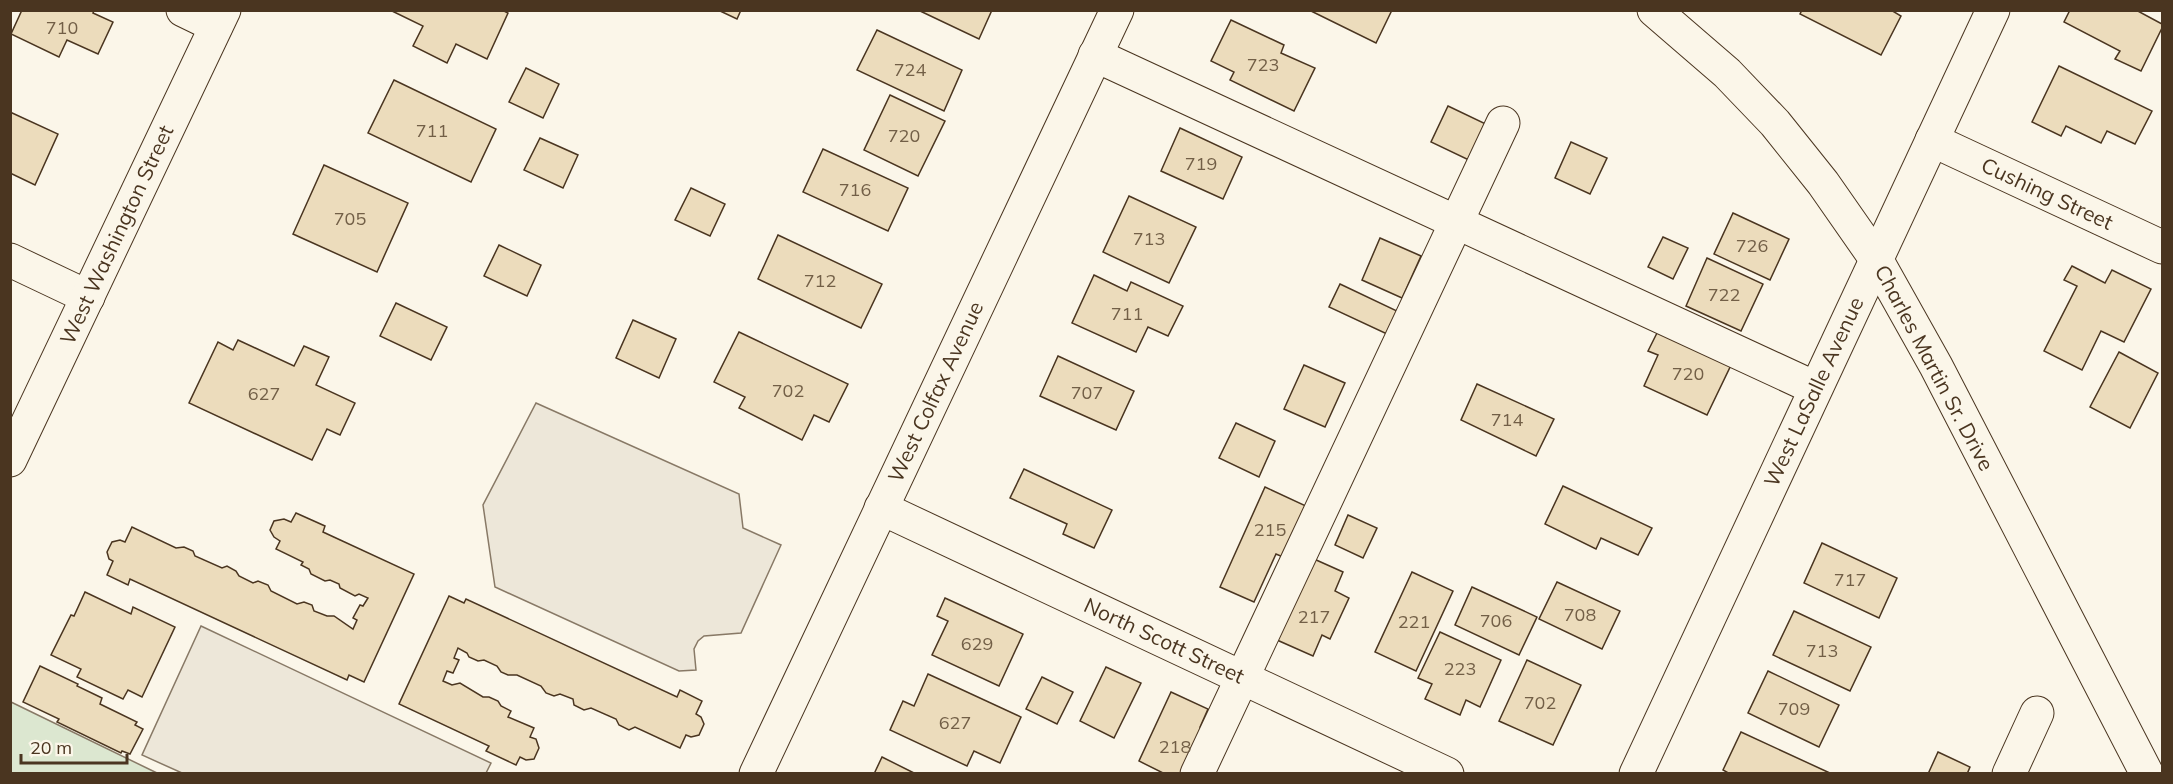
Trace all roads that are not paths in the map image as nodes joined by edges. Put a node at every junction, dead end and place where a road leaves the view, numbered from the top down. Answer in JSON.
{"nodes":[{"id":1,"x":183,"y":10,"type":"edge"},
{"id":2,"x":1117,"y":10,"type":"edge"},
{"id":3,"x":1654,"y":10,"type":"edge"},
{"id":4,"x":1993,"y":10,"type":"edge"},
{"id":5,"x":220,"y":18,"type":"edge"},
{"id":6,"x":1095,"y":56,"type":"junction"},
{"id":7,"x":1503,"y":123,"type":"dead end"},
{"id":8,"x":1932,"y":140,"type":"junction"},
{"id":9,"x":1456,"y":223,"type":"junction"},
{"id":10,"x":2163,"y":247,"type":"edge"},
{"id":11,"x":1876,"y":259,"type":"junction"},
{"id":12,"x":10,"y":261,"type":"edge"},
{"id":13,"x":88,"y":297,"type":"junction"},
{"id":14,"x":1815,"y":388,"type":"junction"},
{"id":15,"x":10,"y":460,"type":"edge"},
{"id":16,"x":881,"y":508,"type":"junction"},
{"id":17,"x":1242,"y":678,"type":"junction"},
{"id":18,"x":2037,"y":713,"type":"dead end"},
{"id":19,"x":756,"y":774,"type":"edge"},
{"id":20,"x":1197,"y":774,"type":"edge"},
{"id":21,"x":1447,"y":774,"type":"edge"},
{"id":22,"x":1636,"y":774,"type":"edge"},
{"id":23,"x":2008,"y":774,"type":"edge"},
{"id":24,"x":2147,"y":774,"type":"edge"}],
"edges":[{"from":1,"to":5,"type":"street"},
{"from":2,"to":6,"type":"street","name":"West Colfax Avenue"},
{"from":3,"to":11,"type":"street","name":"Charles Martin Sr. Drive"},
{"from":4,"to":8,"type":"street","name":"West LaSalle Avenue"},
{"from":5,"to":13,"type":"street","name":"West Washington Street"},
{"from":6,"to":9,"type":"street"},
{"from":6,"to":16,"type":"street","name":"West Colfax Avenue"},
{"from":7,"to":9,"type":"street"},
{"from":8,"to":10,"type":"street","name":"Cushing Street"},
{"from":8,"to":11,"type":"street","name":"West LaSalle Avenue"},
{"from":9,"to":14,"type":"street"},
{"from":9,"to":17,"type":"street"},
{"from":11,"to":14,"type":"street","name":"West LaSalle Avenue"},
{"from":11,"to":24,"type":"street","name":"Charles Martin Sr. Drive"},
{"from":12,"to":13,"type":"street"},
{"from":13,"to":15,"type":"street","name":"West Washington Street"},
{"from":14,"to":22,"type":"street","name":"West LaSalle Avenue"},
{"from":16,"to":17,"type":"street","name":"North Scott Street"},
{"from":16,"to":19,"type":"street","name":"West Colfax Avenue"},
{"from":17,"to":20,"type":"street"},
{"from":17,"to":21,"type":"street","name":"North Scott Street"},
{"from":18,"to":23,"type":"street"}]}
